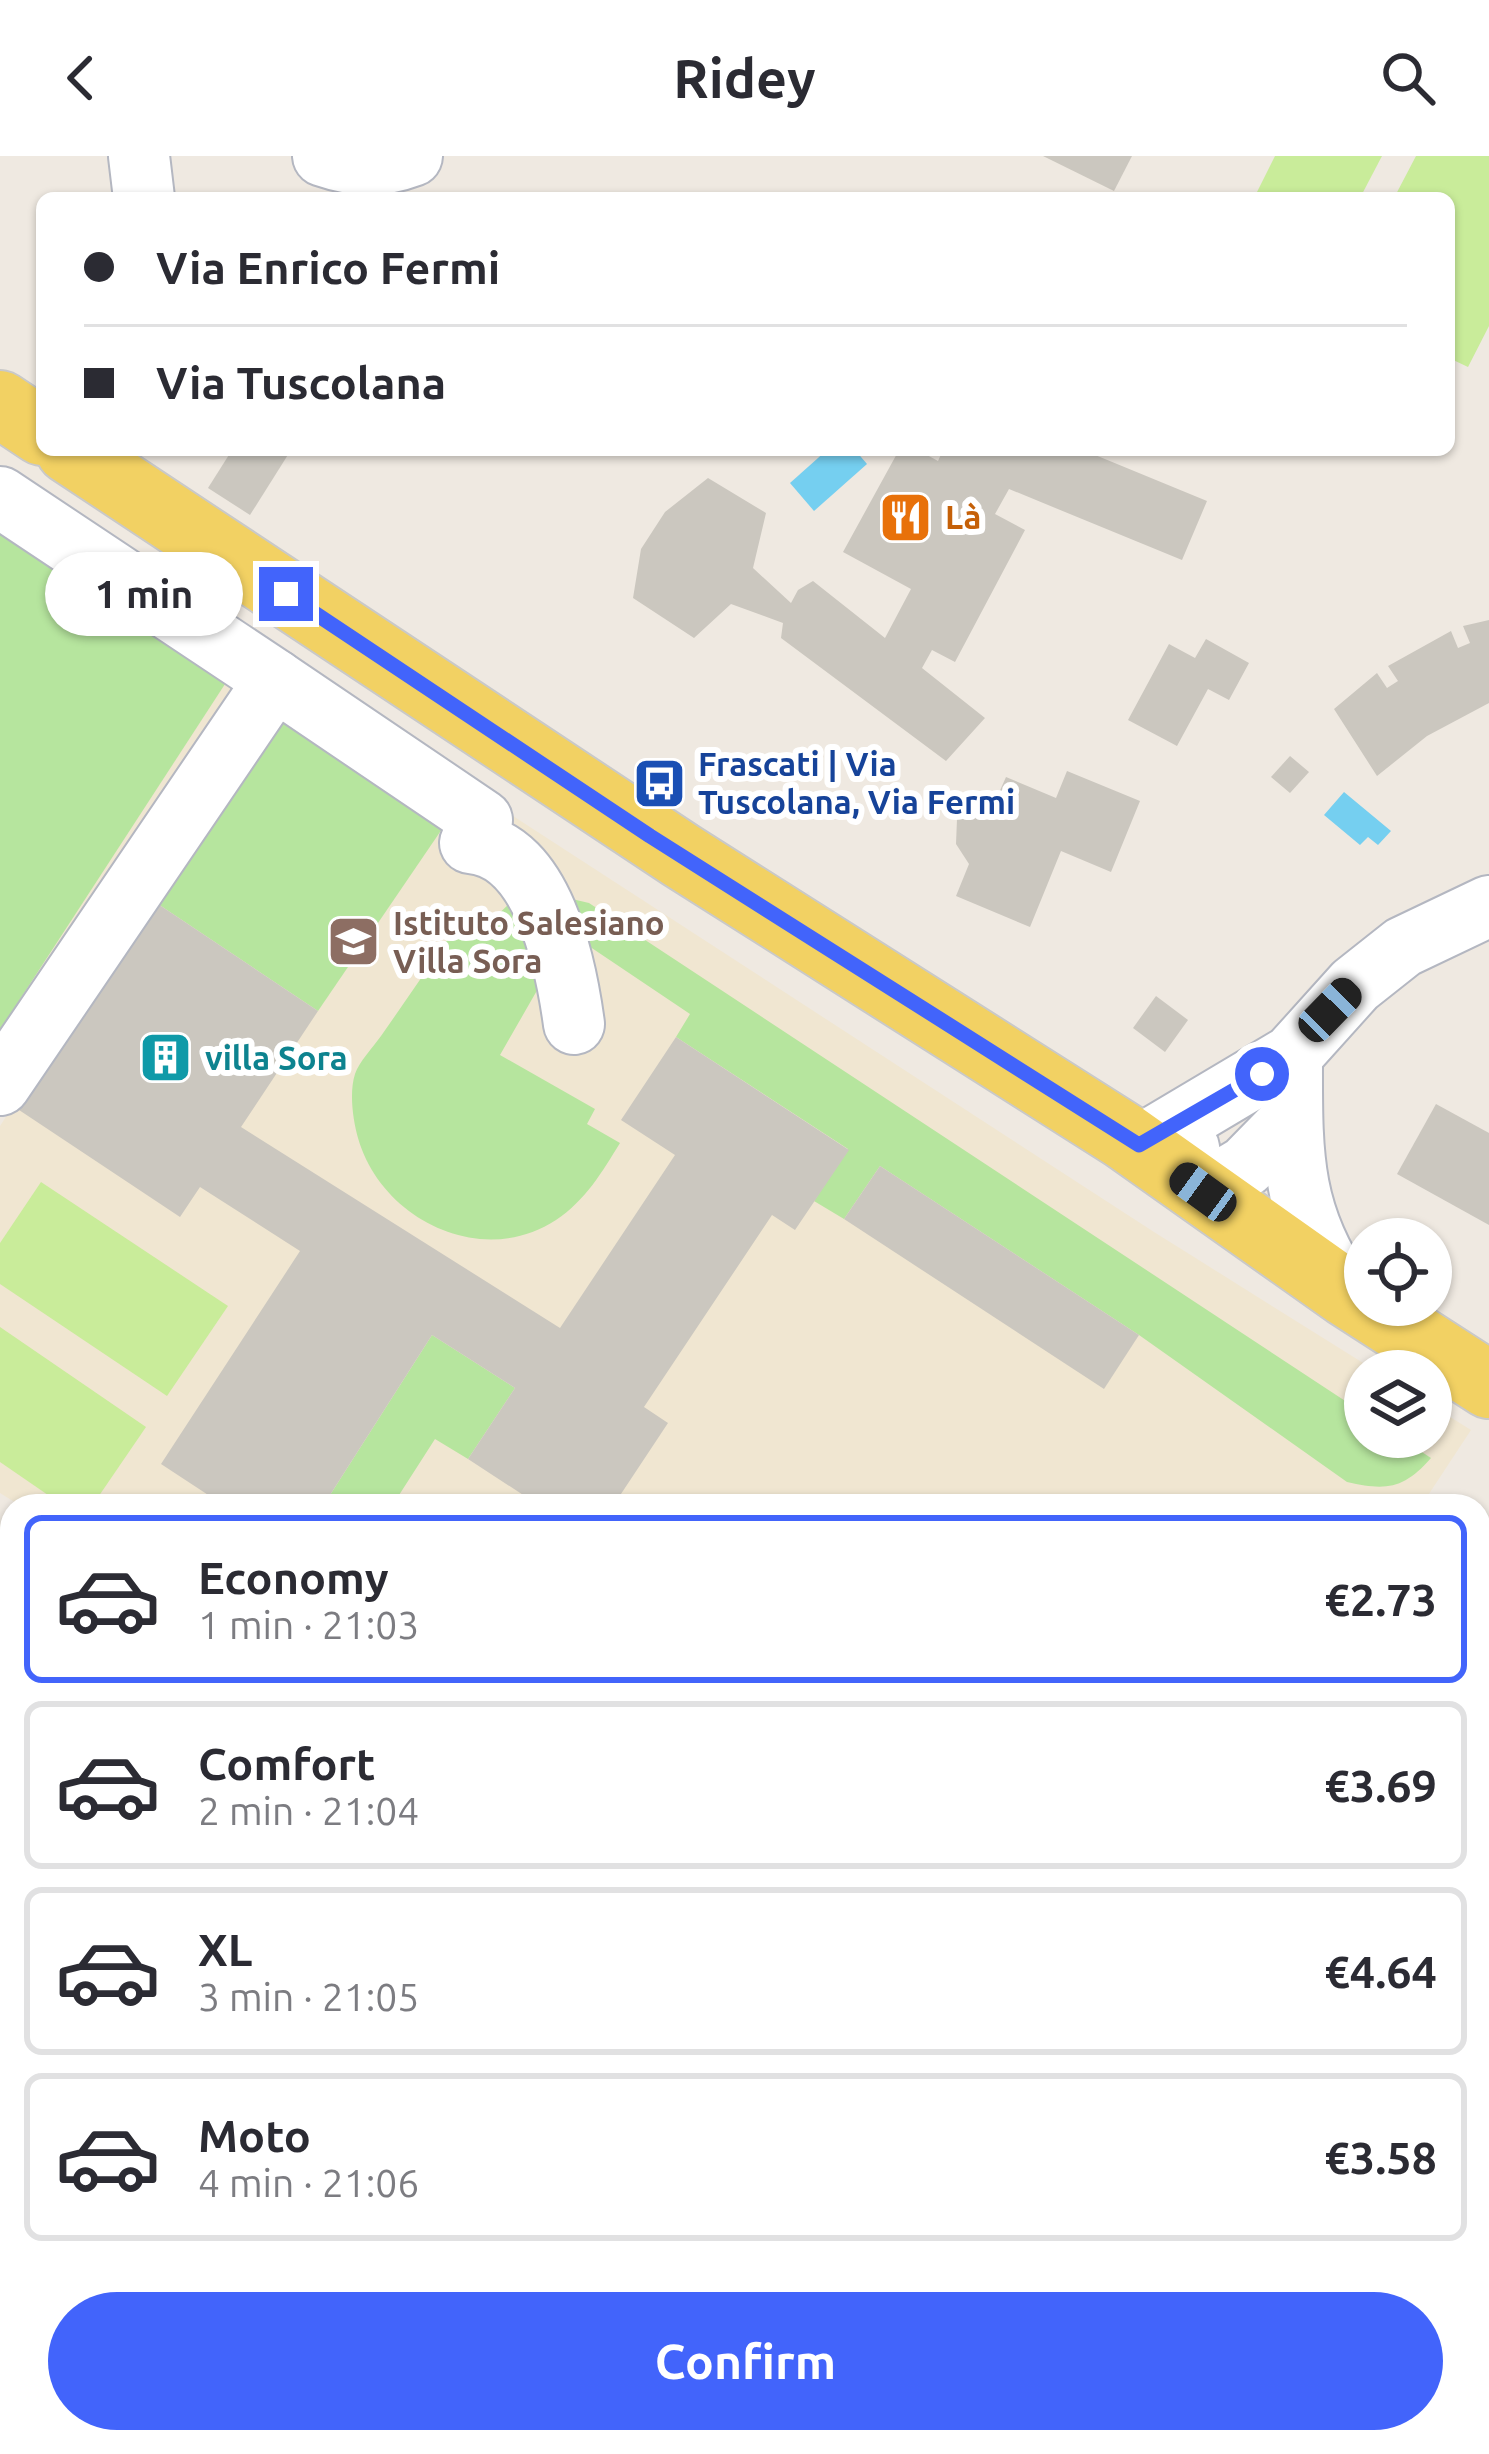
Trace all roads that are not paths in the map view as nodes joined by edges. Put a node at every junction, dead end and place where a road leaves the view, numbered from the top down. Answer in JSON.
{"nodes":[{"id":1,"x":139,"y":156,"type":"edge"},
{"id":2,"x":323,"y":156,"type":"edge"},
{"id":3,"x":412,"y":156,"type":"edge"},
{"id":4,"x":143,"y":192,"type":"edge"},
{"id":5,"x":0,"y":404,"type":"edge"},
{"id":6,"x":36,"y":426,"type":"edge"},
{"id":7,"x":87,"y":456,"type":"edge"},
{"id":8,"x":0,"y":497,"type":"edge"},
{"id":9,"x":274,"y":680,"type":"junction"},
{"id":10,"x":1489,"y":906,"type":"edge"},
{"id":11,"x":574,"y":1024,"type":"dead end"},
{"id":12,"x":1292,"y":1055,"type":"junction"},
{"id":13,"x":0,"y":1085,"type":"edge"},
{"id":14,"x":1200,"y":1111,"type":"junction"},
{"id":15,"x":1292,"y":1119,"type":"junction"},
{"id":16,"x":1139,"y":1145,"type":"junction"},
{"id":17,"x":1203,"y":1192,"type":"junction"},
{"id":18,"x":1344,"y":1290,"type":"edge"},
{"id":19,"x":1344,"y":1292,"type":"edge"},
{"id":20,"x":1397,"y":1326,"type":"edge"},
{"id":21,"x":1489,"y":1385,"type":"edge"}],
"edges":[{"from":1,"to":4,"type":"street"},
{"from":2,"to":3,"type":"street"},
{"from":5,"to":6,"type":"main road"},
{"from":7,"to":16,"type":"main road"},
{"from":8,"to":9,"type":"street"},
{"from":9,"to":11,"type":"street"},
{"from":9,"to":13,"type":"street"},
{"from":10,"to":12,"type":"street"},
{"from":12,"to":14,"type":"street"},
{"from":12,"to":15,"type":"street"},
{"from":14,"to":16,"type":"street"},
{"from":14,"to":17,"type":"street"},
{"from":15,"to":17,"type":"street"},
{"from":15,"to":18,"type":"street"},
{"from":16,"to":17,"type":"main road"},
{"from":17,"to":19,"type":"main road"},
{"from":20,"to":21,"type":"main road"}]}
